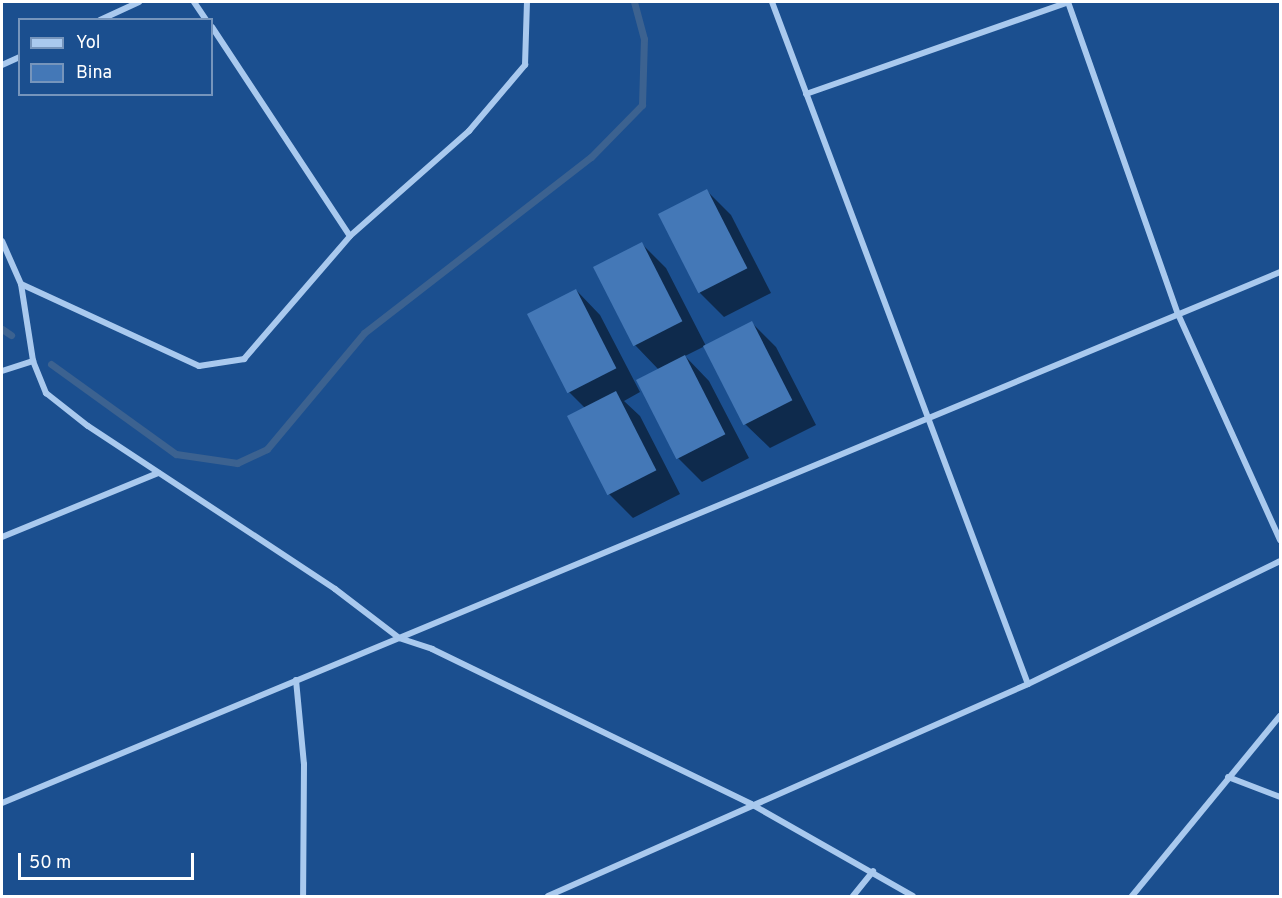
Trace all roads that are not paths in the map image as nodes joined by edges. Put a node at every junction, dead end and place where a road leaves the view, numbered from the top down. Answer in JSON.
{"nodes":[{"id":1,"x":138,"y":2,"type":"edge"},
{"id":2,"x":194,"y":2,"type":"edge"},
{"id":3,"x":527,"y":2,"type":"edge"},
{"id":4,"x":772,"y":2,"type":"edge"},
{"id":5,"x":104,"y":18,"type":"edge"},
{"id":6,"x":205,"y":18,"type":"edge"},
{"id":7,"x":213,"y":29,"type":"edge"},
{"id":8,"x":18,"y":58,"type":"edge"},
{"id":9,"x":2,"y":65,"type":"edge"},
{"id":10,"x":806,"y":94,"type":"junction"},
{"id":11,"x":350,"y":236,"type":"junction"},
{"id":12,"x":2,"y":240,"type":"edge"},
{"id":13,"x":9,"y":258,"type":"junction"},
{"id":14,"x":2,"y":260,"type":"edge"},
{"id":15,"x":1281,"y":272,"type":"edge"},
{"id":16,"x":21,"y":284,"type":"junction"},
{"id":17,"x":1178,"y":314,"type":"junction"},
{"id":18,"x":33,"y":361,"type":"junction"},
{"id":19,"x":2,"y":371,"type":"edge"},
{"id":20,"x":928,"y":418,"type":"junction"},
{"id":21,"x":158,"y":473,"type":"junction"},
{"id":22,"x":2,"y":537,"type":"edge"},
{"id":23,"x":1281,"y":540,"type":"edge"},
{"id":24,"x":1281,"y":561,"type":"edge"},
{"id":25,"x":399,"y":638,"type":"junction"},
{"id":26,"x":296,"y":680,"type":"junction"},
{"id":27,"x":1028,"y":684,"type":"junction"},
{"id":28,"x":1281,"y":716,"type":"edge"},
{"id":29,"x":1228,"y":777,"type":"junction"},
{"id":30,"x":1281,"y":797,"type":"edge"},
{"id":31,"x":2,"y":803,"type":"edge"},
{"id":32,"x":751,"y":804,"type":"junction"},
{"id":33,"x":873,"y":871,"type":"junction"},
{"id":34,"x":303,"y":897,"type":"edge"},
{"id":35,"x":548,"y":897,"type":"edge"},
{"id":36,"x":853,"y":897,"type":"edge"},
{"id":37,"x":912,"y":897,"type":"edge"},
{"id":38,"x":1132,"y":897,"type":"edge"}],
"edges":[{"from":1,"to":5,"type":"street"},
{"from":2,"to":6,"type":"street"},
{"from":3,"to":11,"type":"street"},
{"from":4,"to":10,"type":"street"},
{"from":7,"to":11,"type":"street"},
{"from":8,"to":9,"type":"street"},
{"from":10,"to":17,"type":"street"},
{"from":10,"to":20,"type":"street"},
{"from":11,"to":16,"type":"street"},
{"from":12,"to":13,"type":"street"},
{"from":13,"to":14,"type":"street"},
{"from":13,"to":16,"type":"street"},
{"from":15,"to":17,"type":"street"},
{"from":16,"to":18,"type":"street"},
{"from":17,"to":20,"type":"street"},
{"from":17,"to":23,"type":"street"},
{"from":18,"to":19,"type":"street"},
{"from":18,"to":21,"type":"street"},
{"from":20,"to":25,"type":"street"},
{"from":20,"to":27,"type":"street"},
{"from":21,"to":22,"type":"street"},
{"from":21,"to":25,"type":"street"},
{"from":24,"to":27,"type":"street"},
{"from":25,"to":26,"type":"street"},
{"from":25,"to":32,"type":"street"},
{"from":26,"to":31,"type":"street"},
{"from":26,"to":34,"type":"street"},
{"from":27,"to":32,"type":"street"},
{"from":28,"to":29,"type":"street"},
{"from":29,"to":30,"type":"street"},
{"from":29,"to":38,"type":"street"},
{"from":32,"to":33,"type":"street"},
{"from":32,"to":35,"type":"street"},
{"from":33,"to":36,"type":"street"},
{"from":33,"to":37,"type":"street"}]}
